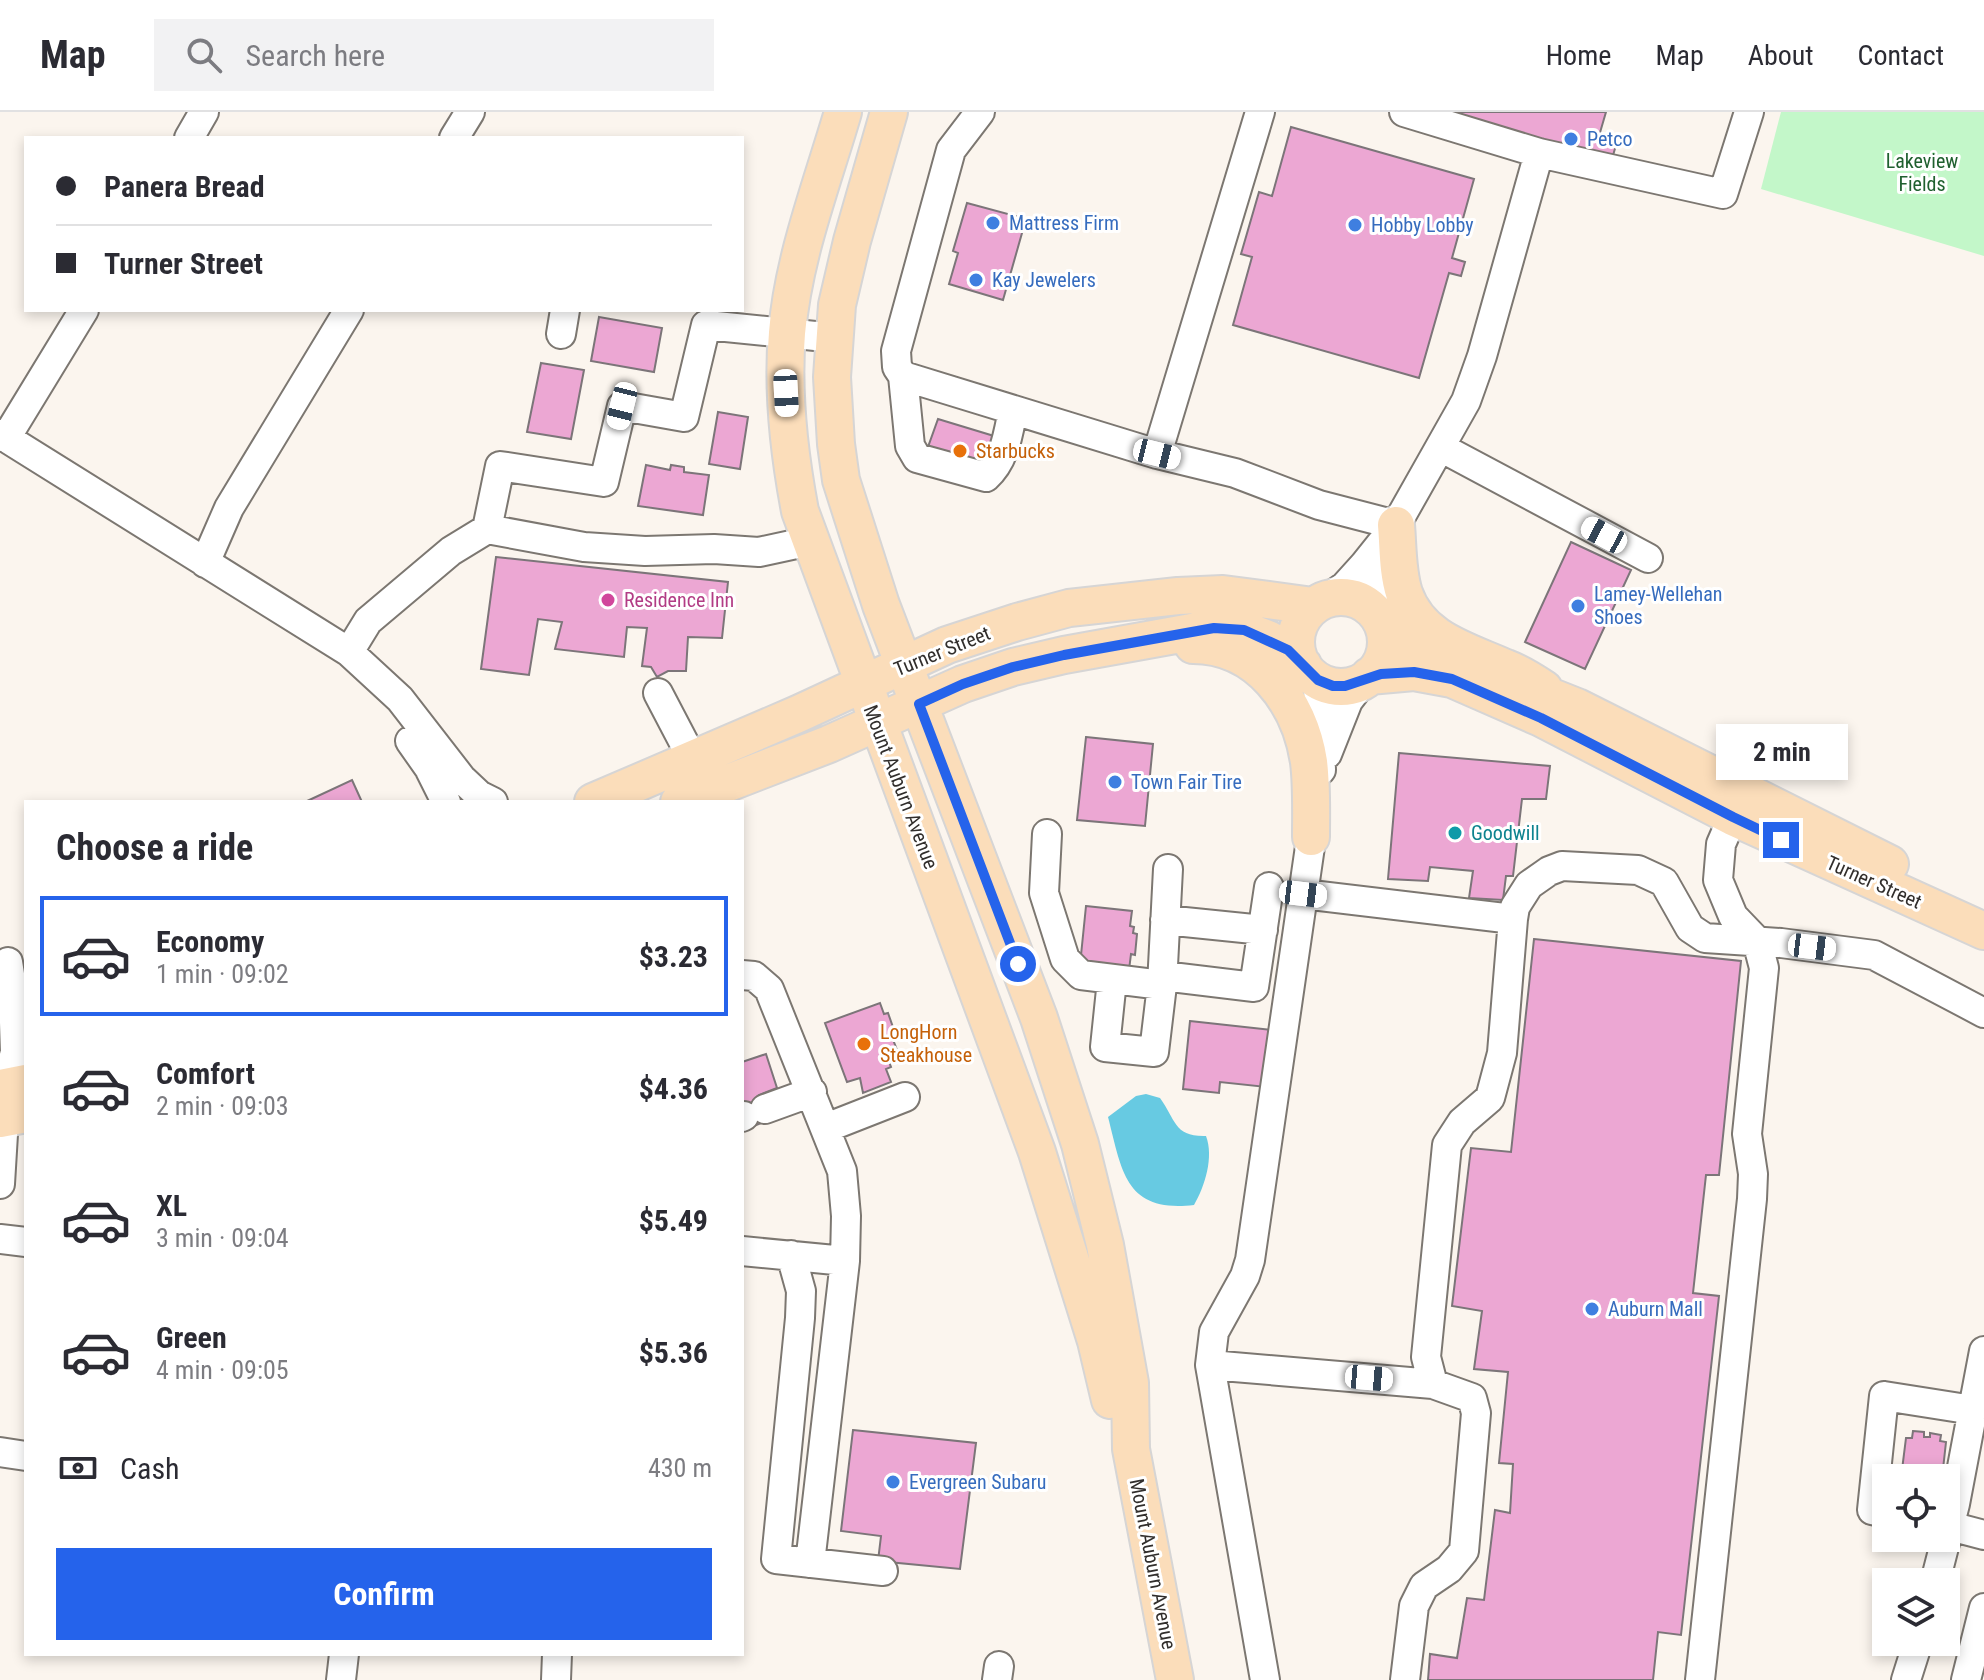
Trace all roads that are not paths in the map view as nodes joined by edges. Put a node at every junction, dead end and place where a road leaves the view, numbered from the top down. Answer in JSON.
{"nodes":[{"id":1,"x":204,"y":112,"type":"edge"},
{"id":2,"x":470,"y":112,"type":"edge"},
{"id":3,"x":843,"y":112,"type":"edge"},
{"id":4,"x":889,"y":112,"type":"edge"},
{"id":5,"x":980,"y":112,"type":"edge"},
{"id":6,"x":1260,"y":112,"type":"edge"},
{"id":7,"x":1749,"y":112,"type":"edge"},
{"id":8,"x":1411,"y":113,"type":"edge"},
{"id":9,"x":190,"y":136,"type":"edge"},
{"id":10,"x":455,"y":136,"type":"edge"},
{"id":11,"x":1539,"y":153,"type":"junction"},
{"id":12,"x":83,"y":312,"type":"edge"},
{"id":13,"x":348,"y":312,"type":"edge"},
{"id":14,"x":698,"y":318,"type":"edge"},
{"id":15,"x":787,"y":333,"type":"junction"},
{"id":16,"x":835,"y":338,"type":"junction"},
{"id":17,"x":903,"y":376,"type":"junction"},
{"id":18,"x":1013,"y":410,"type":"junction"},
{"id":19,"x":3,"y":436,"type":"edge"},
{"id":20,"x":1440,"y":447,"type":"junction"},
{"id":21,"x":1157,"y":454,"type":"junction"},
{"id":22,"x":1396,"y":525,"type":"junction"},
{"id":23,"x":487,"y":529,"type":"junction"},
{"id":24,"x":810,"y":541,"type":"junction"},
{"id":25,"x":1648,"y":558,"type":"dead end"},
{"id":26,"x":205,"y":563,"type":"junction"},
{"id":27,"x":1320,"y":602,"type":"junction"},
{"id":28,"x":1380,"y":620,"type":"junction"},
{"id":29,"x":349,"y":652,"type":"junction"},
{"id":30,"x":1064,"y":655,"type":"junction"},
{"id":31,"x":905,"y":665,"type":"junction"},
{"id":32,"x":1310,"y":673,"type":"junction"},
{"id":33,"x":1367,"y":678,"type":"junction"},
{"id":34,"x":863,"y":684,"type":"junction"},
{"id":35,"x":658,"y":693,"type":"dead end"},
{"id":36,"x":919,"y":704,"type":"junction"},
{"id":37,"x":1577,"y":707,"type":"junction"},
{"id":38,"x":877,"y":723,"type":"junction"},
{"id":39,"x":692,"y":758,"type":"junction"},
{"id":40,"x":1321,"y":769,"type":"junction"},
{"id":41,"x":445,"y":800,"type":"edge"},
{"id":42,"x":489,"y":800,"type":"edge"},
{"id":43,"x":598,"y":800,"type":"edge"},
{"id":44,"x":684,"y":800,"type":"edge"},
{"id":45,"x":1738,"y":803,"type":"junction"},
{"id":46,"x":1047,"y":834,"type":"dead end"},
{"id":47,"x":1311,"y":837,"type":"junction"},
{"id":48,"x":1168,"y":869,"type":"dead end"},
{"id":49,"x":1269,"y":887,"type":"dead end"},
{"id":50,"x":1303,"y":894,"type":"junction"},
{"id":51,"x":1984,"y":912,"type":"edge"},
{"id":52,"x":1513,"y":919,"type":"junction"},
{"id":53,"x":1165,"y":920,"type":"junction"},
{"id":54,"x":1263,"y":930,"type":"junction"},
{"id":55,"x":1984,"y":931,"type":"edge"},
{"id":56,"x":1757,"y":941,"type":"junction"},
{"id":57,"x":744,"y":975,"type":"edge"},
{"id":58,"x":1162,"y":980,"type":"junction"},
{"id":59,"x":0,"y":986,"type":"edge"},
{"id":60,"x":1111,"y":987,"type":"junction"},
{"id":61,"x":1984,"y":1013,"type":"edge"},
{"id":62,"x":812,"y":1092,"type":"junction"},
{"id":63,"x":9,"y":1097,"type":"edge"},
{"id":64,"x":905,"y":1097,"type":"dead end"},
{"id":65,"x":750,"y":1114,"type":"edge"},
{"id":66,"x":826,"y":1128,"type":"junction"},
{"id":67,"x":0,"y":1184,"type":"edge"},
{"id":68,"x":0,"y":1239,"type":"edge"},
{"id":69,"x":24,"y":1242,"type":"edge"},
{"id":70,"x":744,"y":1251,"type":"edge"},
{"id":71,"x":791,"y":1255,"type":"junction"},
{"id":72,"x":845,"y":1261,"type":"junction"},
{"id":73,"x":1984,"y":1351,"type":"edge"},
{"id":74,"x":1210,"y":1365,"type":"junction"},
{"id":75,"x":1433,"y":1384,"type":"junction"},
{"id":76,"x":1973,"y":1410,"type":"junction"},
{"id":77,"x":1131,"y":1449,"type":"junction"},
{"id":78,"x":0,"y":1452,"type":"edge"},
{"id":79,"x":24,"y":1456,"type":"edge"},
{"id":80,"x":1883,"y":1464,"type":"edge"},
{"id":81,"x":1960,"y":1467,"type":"edge"},
{"id":82,"x":1960,"y":1521,"type":"edge"},
{"id":83,"x":1984,"y":1535,"type":"edge"},
{"id":84,"x":1154,"y":1558,"type":"junction"},
{"id":85,"x":810,"y":1563,"type":"junction"},
{"id":86,"x":883,"y":1571,"type":"dead end"},
{"id":87,"x":1984,"y":1608,"type":"edge"},
{"id":88,"x":344,"y":1656,"type":"edge"},
{"id":89,"x":557,"y":1656,"type":"edge"},
{"id":90,"x":1914,"y":1656,"type":"edge"},
{"id":91,"x":341,"y":1680,"type":"edge"},
{"id":92,"x":556,"y":1680,"type":"edge"},
{"id":93,"x":1160,"y":1680,"type":"edge"},
{"id":94,"x":1175,"y":1680,"type":"edge"},
{"id":95,"x":1185,"y":1680,"type":"edge"},
{"id":96,"x":1265,"y":1680,"type":"edge"},
{"id":97,"x":1405,"y":1680,"type":"edge"},
{"id":98,"x":1700,"y":1680,"type":"edge"},
{"id":99,"x":1906,"y":1680,"type":"edge"},
{"id":100,"x":1966,"y":1680,"type":"edge"}],
"edges":[{"from":1,"to":9,"type":"street"},
{"from":2,"to":10,"type":"street"},
{"from":3,"to":15,"type":"main road","name":"Mount Auburn Avenue"},
{"from":4,"to":16,"type":"main road","name":"Mount Auburn Avenue"},
{"from":5,"to":17,"type":"street"},
{"from":6,"to":21,"type":"street"},
{"from":7,"to":11,"type":"street"},
{"from":8,"to":11,"type":"street"},
{"from":11,"to":20,"type":"street"},
{"from":12,"to":19,"type":"street"},
{"from":13,"to":26,"type":"street"},
{"from":14,"to":15,"type":"street"},
{"from":14,"to":23,"type":"street"},
{"from":15,"to":16,"type":"street"},
{"from":15,"to":24,"type":"main road","name":"Mount Auburn Avenue"},
{"from":16,"to":31,"type":"main road","name":"Mount Auburn Avenue"},
{"from":17,"to":18,"type":"street"},
{"from":17,"to":18,"type":"street"},
{"from":18,"to":21,"type":"street"},
{"from":19,"to":26,"type":"street"},
{"from":20,"to":22,"type":"street"},
{"from":20,"to":25,"type":"street"},
{"from":21,"to":22,"type":"street"},
{"from":22,"to":27,"type":"street"},
{"from":22,"to":28,"type":"street"},
{"from":22,"to":37,"type":"main road"},
{"from":23,"to":24,"type":"street"},
{"from":23,"to":29,"type":"street"},
{"from":24,"to":34,"type":"main road","name":"Mount Auburn Avenue"},
{"from":26,"to":29,"type":"street"},
{"from":27,"to":28,"type":"main road","name":"Turner Street"},
{"from":27,"to":31,"type":"main road","name":"Turner Street"},
{"from":27,"to":32,"type":"main road"},
{"from":28,"to":33,"type":"main road"},
{"from":28,"to":37,"type":"main road","name":"Turner Street"},
{"from":29,"to":41,"type":"street"},
{"from":29,"to":42,"type":"street"},
{"from":30,"to":32,"type":"main road","name":"Turner Street"},
{"from":30,"to":36,"type":"main road","name":"Turner Street"},
{"from":30,"to":47,"type":"main road"},
{"from":31,"to":34,"type":"main road","name":"Turner Street"},
{"from":31,"to":36,"type":"main road","name":"Mount Auburn Avenue"},
{"from":32,"to":33,"type":"main road","name":"Turner Street"},
{"from":32,"to":40,"type":"street"},
{"from":33,"to":40,"type":"street"},
{"from":33,"to":45,"type":"main road","name":"Turner Street"},
{"from":34,"to":38,"type":"main road","name":"Mount Auburn Avenue"},
{"from":34,"to":39,"type":"main road","name":"Turner Street"},
{"from":35,"to":39,"type":"street"},
{"from":36,"to":38,"type":"main road","name":"Turner Street"},
{"from":36,"to":77,"type":"main road","name":"Mount Auburn Avenue"},
{"from":37,"to":45,"type":"main road","name":"Turner Street"},
{"from":38,"to":44,"type":"main road","name":"Turner Street"},
{"from":38,"to":77,"type":"main road","name":"Mount Auburn Avenue"},
{"from":39,"to":43,"type":"main road","name":"Turner Street"},
{"from":40,"to":47,"type":"street"},
{"from":45,"to":51,"type":"main road","name":"Turner Street"},
{"from":45,"to":55,"type":"main road","name":"Turner Street"},
{"from":45,"to":56,"type":"street"},
{"from":46,"to":60,"type":"street"},
{"from":47,"to":50,"type":"street"},
{"from":48,"to":53,"type":"street"},
{"from":49,"to":54,"type":"street"},
{"from":50,"to":52,"type":"street"},
{"from":50,"to":74,"type":"street"},
{"from":52,"to":56,"type":"street"},
{"from":52,"to":75,"type":"street"},
{"from":53,"to":54,"type":"street"},
{"from":53,"to":58,"type":"street"},
{"from":54,"to":58,"type":"street"},
{"from":56,"to":61,"type":"street"},
{"from":56,"to":98,"type":"street"},
{"from":57,"to":62,"type":"street"},
{"from":58,"to":60,"type":"street"},
{"from":58,"to":60,"type":"street"},
{"from":59,"to":63,"type":"street"},
{"from":62,"to":65,"type":"street"},
{"from":62,"to":66,"type":"street"},
{"from":63,"to":67,"type":"street"},
{"from":64,"to":66,"type":"street"},
{"from":66,"to":72,"type":"street"},
{"from":68,"to":69,"type":"street"},
{"from":70,"to":71,"type":"street"},
{"from":71,"to":72,"type":"street"},
{"from":71,"to":85,"type":"street"},
{"from":72,"to":85,"type":"street"},
{"from":73,"to":76,"type":"street"},
{"from":74,"to":75,"type":"street"},
{"from":74,"to":96,"type":"street"},
{"from":75,"to":97,"type":"street"},
{"from":76,"to":80,"type":"street"},
{"from":76,"to":81,"type":"street"},
{"from":77,"to":84,"type":"main road","name":"Mount Auburn Avenue"},
{"from":78,"to":79,"type":"street"},
{"from":82,"to":83,"type":"street"},
{"from":84,"to":93,"type":"main road"},
{"from":84,"to":94,"type":"main road","name":"Mount Auburn Avenue"},
{"from":84,"to":95,"type":"main road"},
{"from":85,"to":86,"type":"street"},
{"from":87,"to":100,"type":"street"},
{"from":88,"to":91,"type":"street"},
{"from":89,"to":92,"type":"street"},
{"from":90,"to":99,"type":"street"}]}
